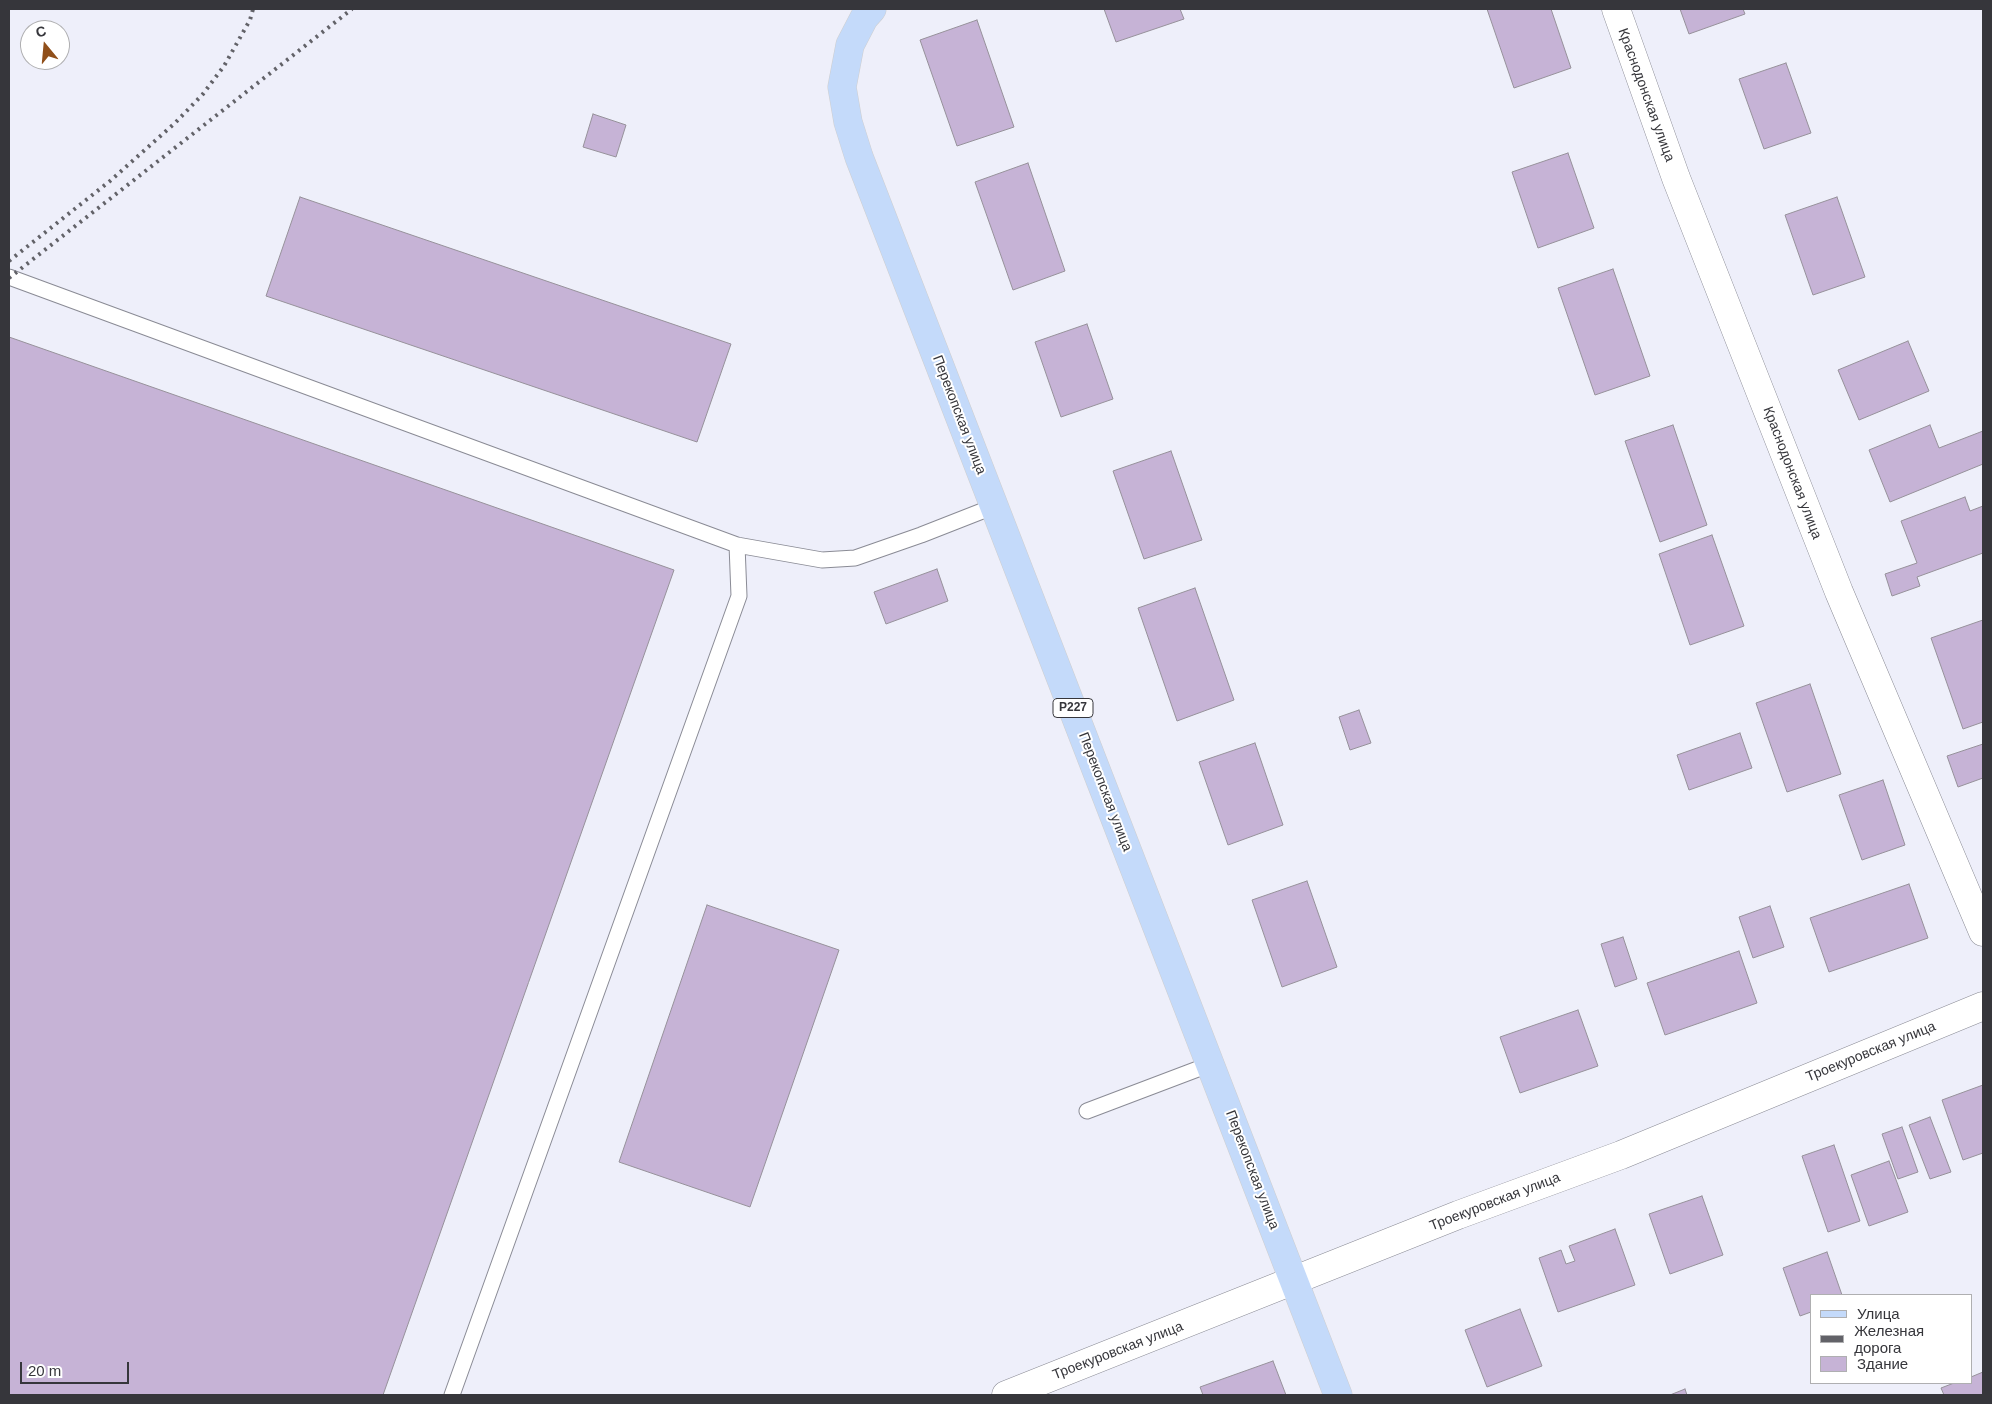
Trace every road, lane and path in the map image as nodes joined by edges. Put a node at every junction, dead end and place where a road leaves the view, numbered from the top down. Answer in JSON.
{"nodes":[{"id":1,"x":1616,"y":9,"type":"edge"},
{"id":2,"x":868,"y":13,"type":"edge"},
{"id":3,"x":9,"y":277,"type":"edge"},
{"id":4,"x":995,"y":506,"type":"junction"},
{"id":5,"x":737,"y":545,"type":"junction"},
{"id":6,"x":1983,"y":932,"type":"edge"},
{"id":7,"x":1983,"y":1006,"type":"edge"},
{"id":8,"x":1210,"y":1064,"type":"junction"},
{"id":9,"x":1087,"y":1111,"type":"dead end"},
{"id":10,"x":1295,"y":1282,"type":"junction"},
{"id":11,"x":452,"y":1395,"type":"edge"},
{"id":12,"x":1006,"y":1395,"type":"edge"},
{"id":13,"x":1338,"y":1395,"type":"edge"}],
"edges":[{"from":1,"to":6,"type":"street","name":"Краснодонская улица"},
{"from":2,"to":4,"type":"main road","name":"Перекопская улица","number":"Р227"},
{"from":3,"to":5,"type":"lane"},
{"from":4,"to":5,"type":"lane"},
{"from":4,"to":8,"type":"main road","name":"Перекопская улица","number":"Р227"},
{"from":5,"to":11,"type":"lane"},
{"from":7,"to":10,"type":"street","name":"Троекуровская улица"},
{"from":8,"to":9,"type":"lane"},
{"from":8,"to":10,"type":"main road","name":"Перекопская улица","number":"Р227"},
{"from":10,"to":12,"type":"street","name":"Троекуровская улица"},
{"from":10,"to":13,"type":"main road","name":"Перекопская улица","number":"Р227"}]}
